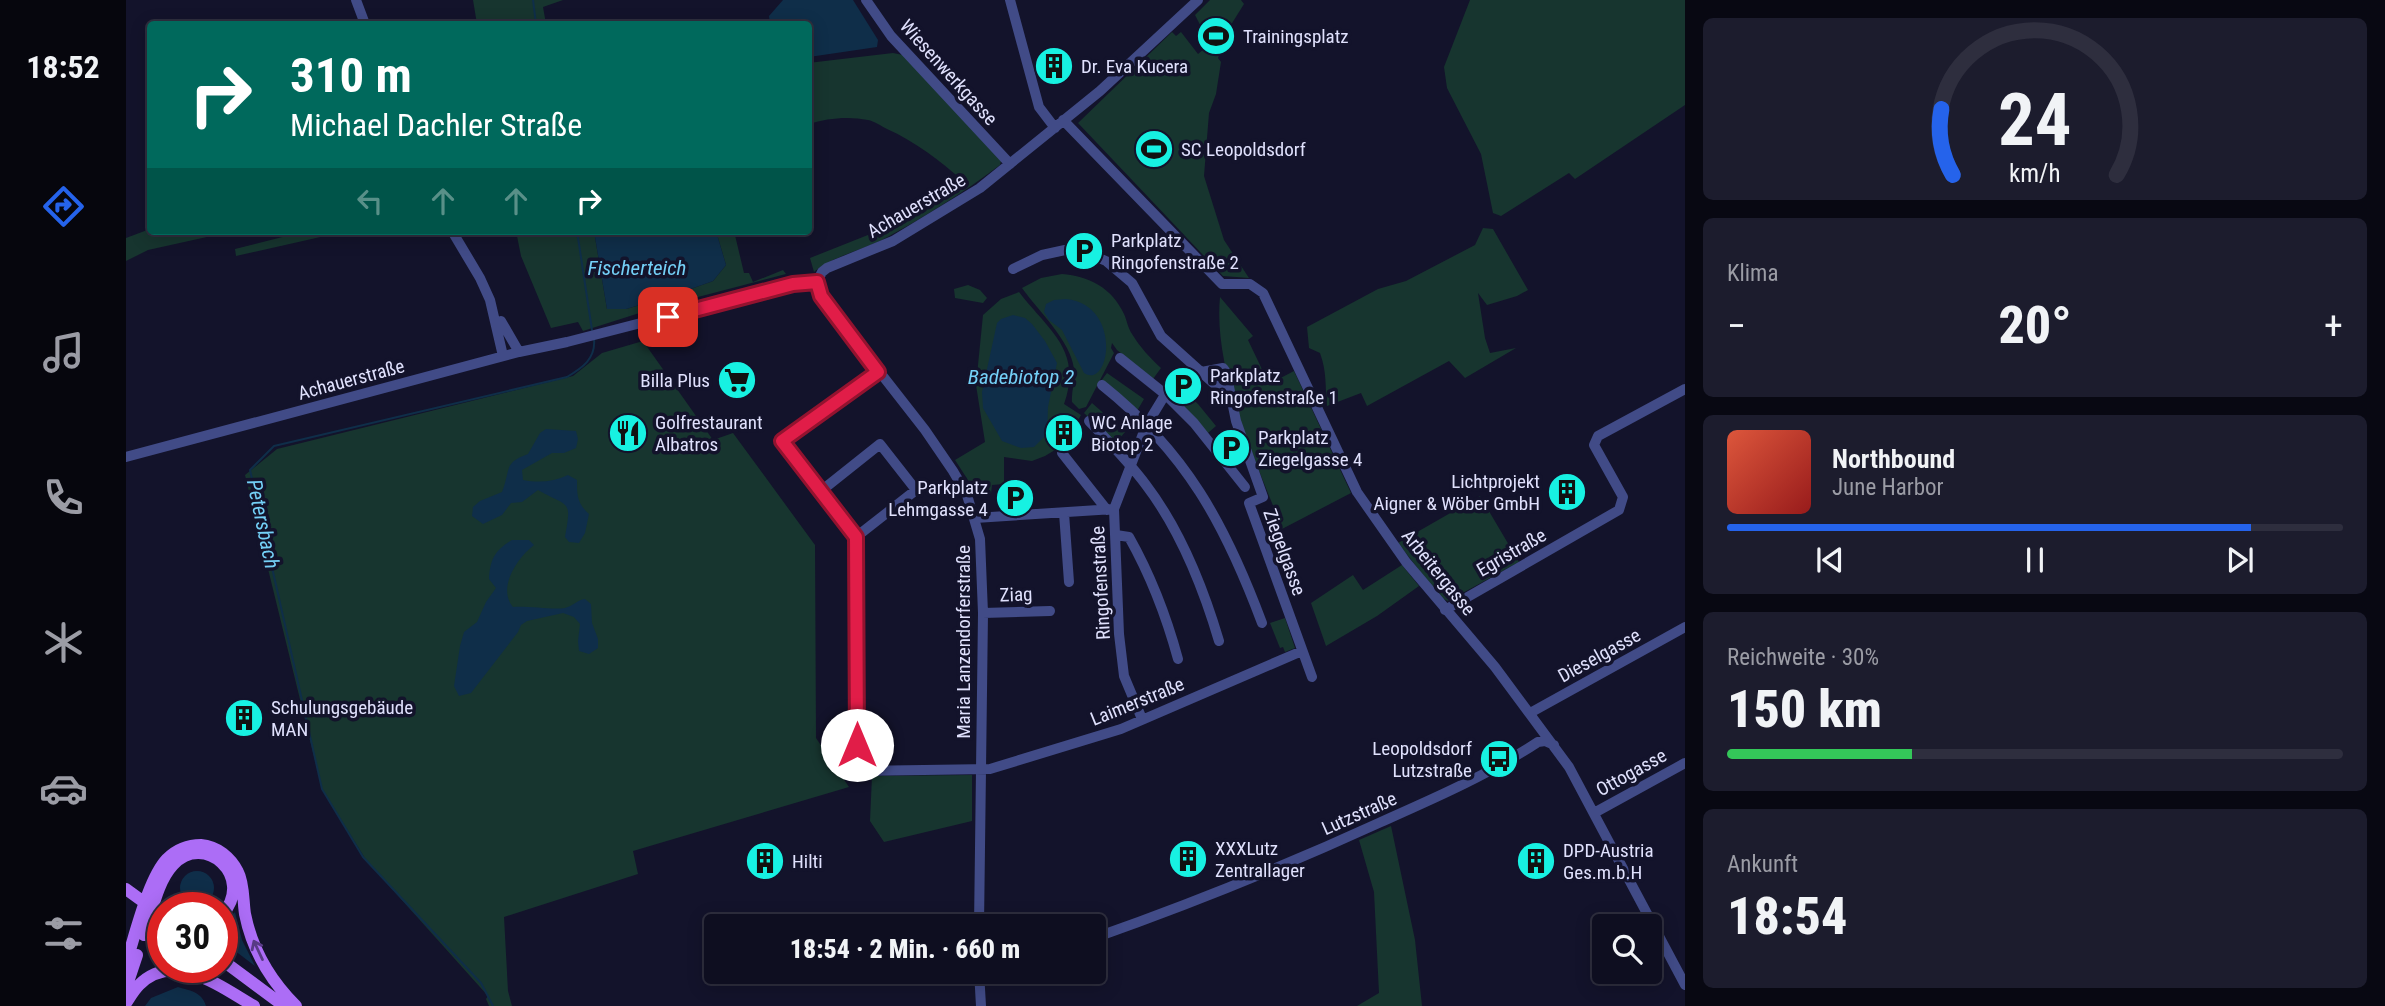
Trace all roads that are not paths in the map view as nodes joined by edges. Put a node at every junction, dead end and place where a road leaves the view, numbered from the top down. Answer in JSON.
{"nodes":[{"id":1,"x":356,"y":0,"type":"edge"},
{"id":2,"x":866,"y":0,"type":"edge"},
{"id":3,"x":1010,"y":0,"type":"edge"},
{"id":4,"x":1195,"y":1,"type":"edge"},
{"id":5,"x":364,"y":21,"type":"edge"},
{"id":6,"x":1059,"y":124,"type":"junction"},
{"id":7,"x":1010,"y":164,"type":"junction"},
{"id":8,"x":454,"y":235,"type":"edge"},
{"id":9,"x":1013,"y":269,"type":"dead end"},
{"id":10,"x":817,"y":282,"type":"junction"},
{"id":11,"x":494,"y":310,"type":"junction"},
{"id":12,"x":519,"y":352,"type":"junction"},
{"id":13,"x":503,"y":356,"type":"junction"},
{"id":14,"x":1120,"y":358,"type":"dead end"},
{"id":15,"x":1223,"y":368,"type":"joint"},
{"id":16,"x":878,"y":372,"type":"junction"},
{"id":17,"x":1204,"y":372,"type":"junction"},
{"id":18,"x":1101,"y":385,"type":"dead end"},
{"id":19,"x":1685,"y":389,"type":"edge"},
{"id":20,"x":1166,"y":394,"type":"junction"},
{"id":21,"x":1230,"y":398,"type":"junction"},
{"id":22,"x":1089,"y":421,"type":"dead end"},
{"id":23,"x":1146,"y":426,"type":"junction"},
{"id":24,"x":1062,"y":453,"type":"dead end"},
{"id":25,"x":126,"y":457,"type":"edge"},
{"id":26,"x":1130,"y":465,"type":"junction"},
{"id":27,"x":1245,"y":487,"type":"dead end"},
{"id":28,"x":821,"y":491,"type":"junction"},
{"id":29,"x":1110,"y":509,"type":"junction"},
{"id":30,"x":1064,"y":513,"type":"junction"},
{"id":31,"x":975,"y":517,"type":"junction"},
{"id":32,"x":1116,"y":535,"type":"junction"},
{"id":33,"x":856,"y":537,"type":"junction"},
{"id":34,"x":1069,"y":582,"type":"dead end"},
{"id":35,"x":1445,"y":610,"type":"junction"},
{"id":36,"x":1051,"y":611,"type":"dead end"},
{"id":37,"x":983,"y":613,"type":"junction"},
{"id":38,"x":1262,"y":623,"type":"dead end"},
{"id":39,"x":1685,"y":627,"type":"edge"},
{"id":40,"x":1219,"y":641,"type":"dead end"},
{"id":41,"x":1302,"y":651,"type":"junction"},
{"id":42,"x":1178,"y":659,"type":"dead end"},
{"id":43,"x":1312,"y":677,"type":"dead end"},
{"id":44,"x":1530,"y":713,"type":"junction"},
{"id":45,"x":1142,"y":719,"type":"junction"},
{"id":46,"x":1554,"y":745,"type":"junction"},
{"id":47,"x":1685,"y":763,"type":"edge"},
{"id":48,"x":981,"y":769,"type":"junction"},
{"id":49,"x":1594,"y":813,"type":"junction"},
{"id":50,"x":129,"y":890,"type":"edge"},
{"id":51,"x":159,"y":892,"type":"edge"},
{"id":52,"x":234,"y":892,"type":"edge"},
{"id":53,"x":147,"y":904,"type":"edge"},
{"id":54,"x":979,"y":914,"type":"edge"},
{"id":55,"x":147,"y":927,"type":"edge"},
{"id":56,"x":1106,"y":934,"type":"edge"},
{"id":57,"x":126,"y":963,"type":"edge"},
{"id":58,"x":238,"y":972,"type":"edge"},
{"id":59,"x":980,"y":984,"type":"edge"},
{"id":60,"x":1685,"y":985,"type":"edge"},
{"id":61,"x":126,"y":988,"type":"edge"},
{"id":62,"x":126,"y":1003,"type":"edge"},
{"id":63,"x":254,"y":1006,"type":"edge"},
{"id":64,"x":284,"y":1006,"type":"edge"},
{"id":65,"x":296,"y":1006,"type":"edge"},
{"id":66,"x":981,"y":1006,"type":"edge"}],
"edges":[{"from":1,"to":5,"type":"street"},
{"from":2,"to":7,"type":"street","name":"Wiesenwerkgasse"},
{"from":3,"to":6,"type":"street","name":"Arbeitergasse"},
{"from":4,"to":6,"type":"street","name":"Achauerstraße"},
{"from":6,"to":7,"type":"street","name":"Achauerstraße"},
{"from":6,"to":35,"type":"street","name":"Arbeitergasse"},
{"from":7,"to":10,"type":"street","name":"Achauerstraße"},
{"from":8,"to":11,"type":"street"},
{"from":9,"to":17,"type":"street"},
{"from":10,"to":12,"type":"street","name":"Achauerstraße"},
{"from":10,"to":16,"type":"street","name":"Maria Lanzendorferstraße"},
{"from":11,"to":12,"type":"street"},
{"from":11,"to":13,"type":"street"},
{"from":12,"to":13,"type":"street","name":"Achauerstraße"},
{"from":13,"to":25,"type":"street","name":"Achauerstraße"},
{"from":14,"to":20,"type":"street"},
{"from":15,"to":17,"type":"street","name":"Ringofenstraße"},
{"from":15,"to":21,"type":"street","name":"Ziegelgasse"},
{"from":16,"to":28,"type":"street"},
{"from":16,"to":31,"type":"street","name":"Maria Lanzendorferstraße"},
{"from":17,"to":20,"type":"street","name":"Ringofenstraße"},
{"from":17,"to":21,"type":"street"},
{"from":18,"to":23,"type":"street"},
{"from":19,"to":35,"type":"street","name":"Egristraße"},
{"from":20,"to":23,"type":"street","name":"Ringofenstraße"},
{"from":20,"to":27,"type":"street"},
{"from":21,"to":41,"type":"street","name":"Ziegelgasse"},
{"from":22,"to":26,"type":"street"},
{"from":23,"to":26,"type":"street","name":"Ringofenstraße"},
{"from":23,"to":38,"type":"street"},
{"from":24,"to":29,"type":"street"},
{"from":26,"to":29,"type":"street","name":"Ringofenstraße"},
{"from":26,"to":40,"type":"street"},
{"from":28,"to":33,"type":"street"},
{"from":28,"to":33,"type":"street"},
{"from":29,"to":30,"type":"street"},
{"from":29,"to":32,"type":"street","name":"Ringofenstraße"},
{"from":30,"to":31,"type":"street"},
{"from":30,"to":34,"type":"street"},
{"from":31,"to":37,"type":"street","name":"Maria Lanzendorferstraße"},
{"from":32,"to":42,"type":"street"},
{"from":32,"to":45,"type":"street","name":"Ringofenstraße"},
{"from":33,"to":48,"type":"street","name":"Laimerstraße"},
{"from":35,"to":44,"type":"street","name":"Arbeitergasse"},
{"from":36,"to":37,"type":"street","name":"Ziag"},
{"from":37,"to":48,"type":"street","name":"Maria Lanzendorferstraße"},
{"from":39,"to":44,"type":"street","name":"Dieselgasse"},
{"from":41,"to":43,"type":"street","name":"Ziegelgasse"},
{"from":41,"to":45,"type":"street","name":"Laimerstraße"},
{"from":44,"to":46,"type":"street","name":"Arbeitergasse"},
{"from":45,"to":48,"type":"street","name":"Laimerstraße"},
{"from":46,"to":49,"type":"street","name":"Arbeitergasse"},
{"from":46,"to":56,"type":"street","name":"Lutzstraße"},
{"from":47,"to":49,"type":"street","name":"Ottogasse"},
{"from":48,"to":54,"type":"street","name":"Maria Lanzendorferstraße"},
{"from":49,"to":60,"type":"street","name":"Arbeitergasse"},
{"from":50,"to":53,"type":"main road"},
{"from":51,"to":52,"type":"main road"},
{"from":55,"to":61,"type":"main road"},
{"from":65,"to":57,"type":"main road","one_way":true},
{"from":58,"to":64,"type":"main road"},
{"from":59,"to":66,"type":"street"},
{"from":62,"to":63,"type":"main road"}]}
